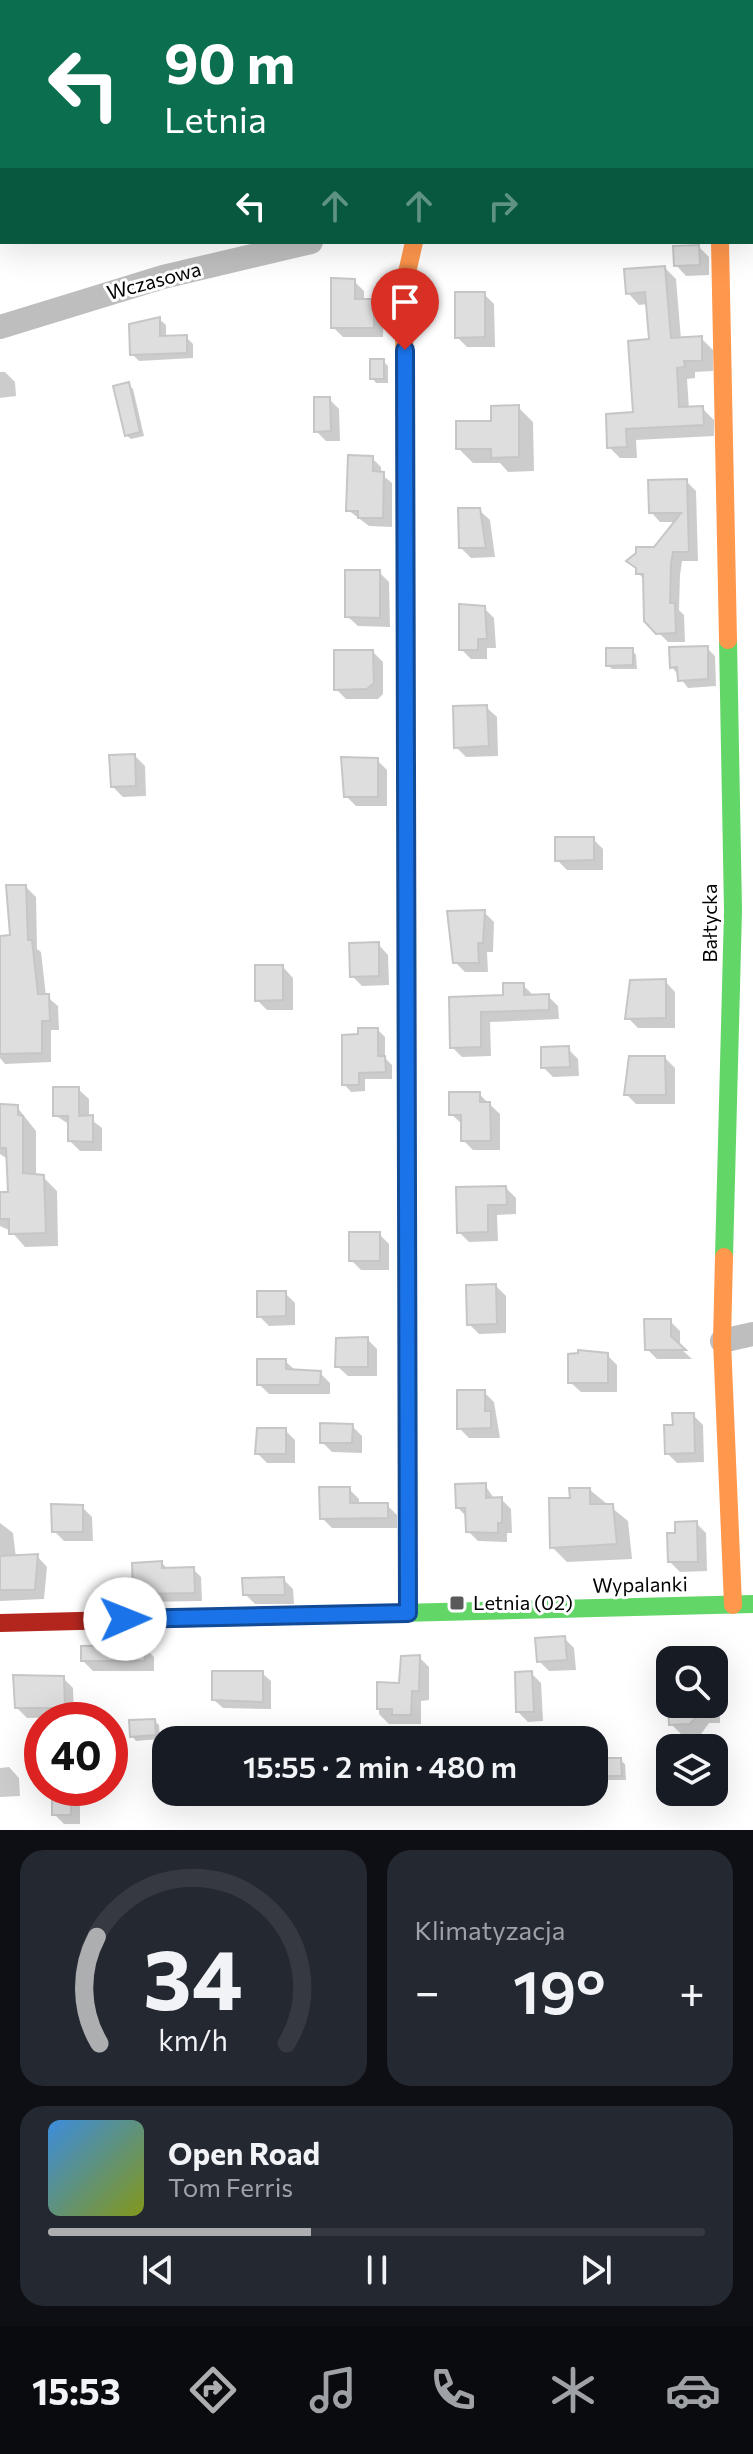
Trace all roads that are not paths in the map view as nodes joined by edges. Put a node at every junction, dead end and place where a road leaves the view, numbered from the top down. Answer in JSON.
{"nodes":[{"id":1,"x":303,"y":244,"type":"edge"},
{"id":2,"x":414,"y":244,"type":"edge"},
{"id":3,"x":720,"y":244,"type":"edge"},
{"id":4,"x":0,"y":327,"type":"edge"},
{"id":5,"x":743,"y":908,"type":"edge"},
{"id":6,"x":753,"y":1334,"type":"edge"},
{"id":7,"x":722,"y":1341,"type":"junction"},
{"id":8,"x":753,"y":1604,"type":"edge"},
{"id":9,"x":733,"y":1605,"type":"junction"},
{"id":10,"x":408,"y":1613,"type":"junction"},
{"id":11,"x":0,"y":1623,"type":"edge"}],
"edges":[{"from":1,"to":4,"type":"street","name":"Wczasowa"},
{"from":2,"to":10,"type":"street"},
{"from":3,"to":5,"type":"street","name":"Bałtycka"},
{"from":5,"to":7,"type":"street","name":"Bałtycka"},
{"from":6,"to":7,"type":"street"},
{"from":7,"to":9,"type":"street","name":"Bałtycka"},
{"from":8,"to":9,"type":"street","name":"Wypalanki"},
{"from":9,"to":10,"type":"street","name":"Wypalanki"},
{"from":10,"to":11,"type":"street","name":"Wypalanki"}]}
